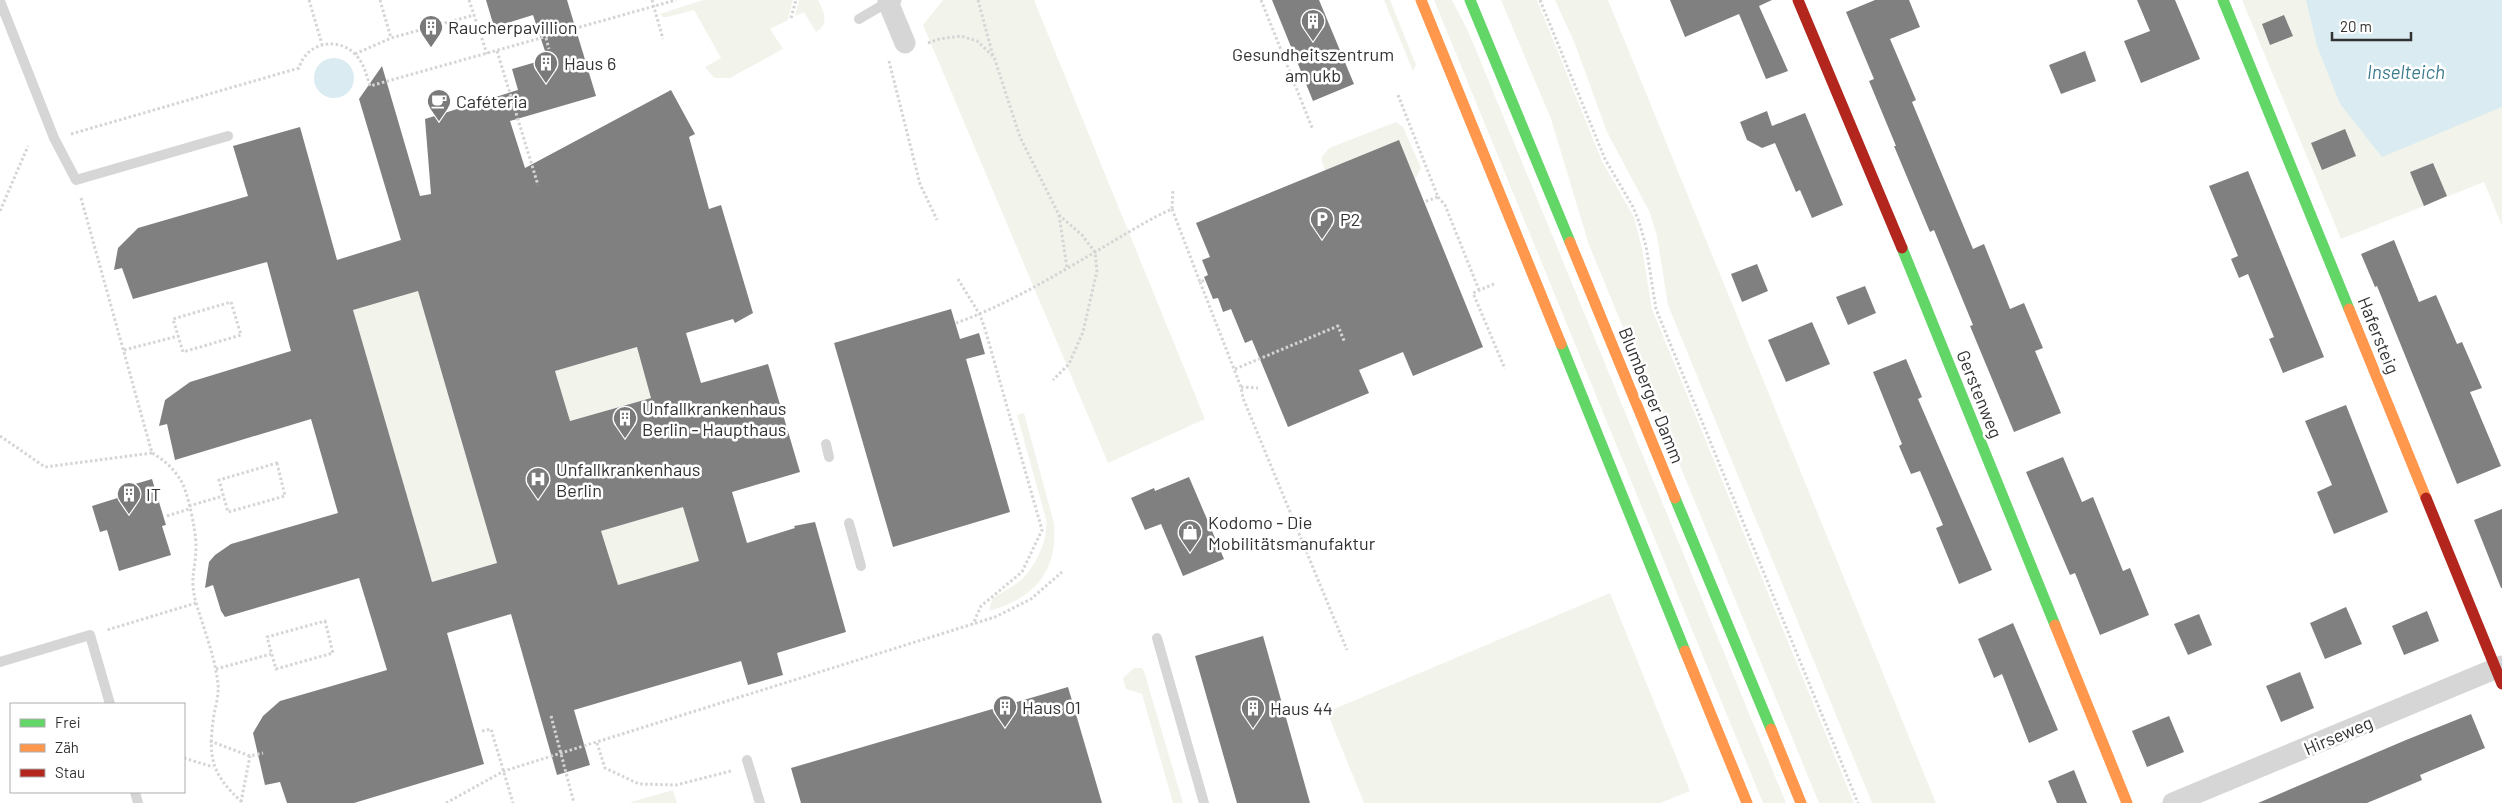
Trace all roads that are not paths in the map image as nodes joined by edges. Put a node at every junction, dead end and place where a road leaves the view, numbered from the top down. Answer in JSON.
{"nodes":[{"id":1,"x":0,"y":0,"type":"edge"},
{"id":2,"x":1421,"y":0,"type":"edge"},
{"id":3,"x":1470,"y":0,"type":"edge"},
{"id":4,"x":1798,"y":0,"type":"edge"},
{"id":5,"x":2223,"y":0,"type":"edge"},
{"id":6,"x":889,"y":1,"type":"edge"},
{"id":7,"x":859,"y":19,"type":"dead end"},
{"id":8,"x":905,"y":42,"type":"dead end"},
{"id":9,"x":228,"y":136,"type":"dead end"},
{"id":10,"x":826,"y":444,"type":"dead end"},
{"id":11,"x":829,"y":457,"type":"dead end"},
{"id":12,"x":849,"y":524,"type":"dead end"},
{"id":13,"x":861,"y":566,"type":"dead end"},
{"id":14,"x":1157,"y":638,"type":"dead end"},
{"id":15,"x":0,"y":662,"type":"edge"},
{"id":16,"x":2500,"y":673,"type":"edge"},
{"id":17,"x":110,"y":703,"type":"edge"},
{"id":18,"x":747,"y":763,"type":"road end"},
{"id":19,"x":760,"y":803,"type":"edge"},
{"id":20,"x":1204,"y":803,"type":"edge"},
{"id":21,"x":1748,"y":803,"type":"edge"},
{"id":22,"x":1801,"y":803,"type":"edge"},
{"id":23,"x":2127,"y":803,"type":"edge"},
{"id":24,"x":2173,"y":803,"type":"edge"}],
"edges":[{"from":1,"to":9,"type":"lane"},
{"from":2,"to":21,"type":"main road"},
{"from":3,"to":22,"type":"main road","name":"Blumberger Damm"},
{"from":4,"to":23,"type":"main road","name":"Gerstenweg"},
{"from":5,"to":16,"type":"main road","name":"Hafersteig"},
{"from":6,"to":7,"type":"lane"},
{"from":6,"to":8,"type":"street"},
{"from":10,"to":11,"type":"lane"},
{"from":12,"to":13,"type":"lane"},
{"from":14,"to":20,"type":"lane"},
{"from":15,"to":17,"type":"lane"},
{"from":16,"to":24,"type":"street","name":"Hirseweg"},
{"from":18,"to":19,"type":"lane"}]}
